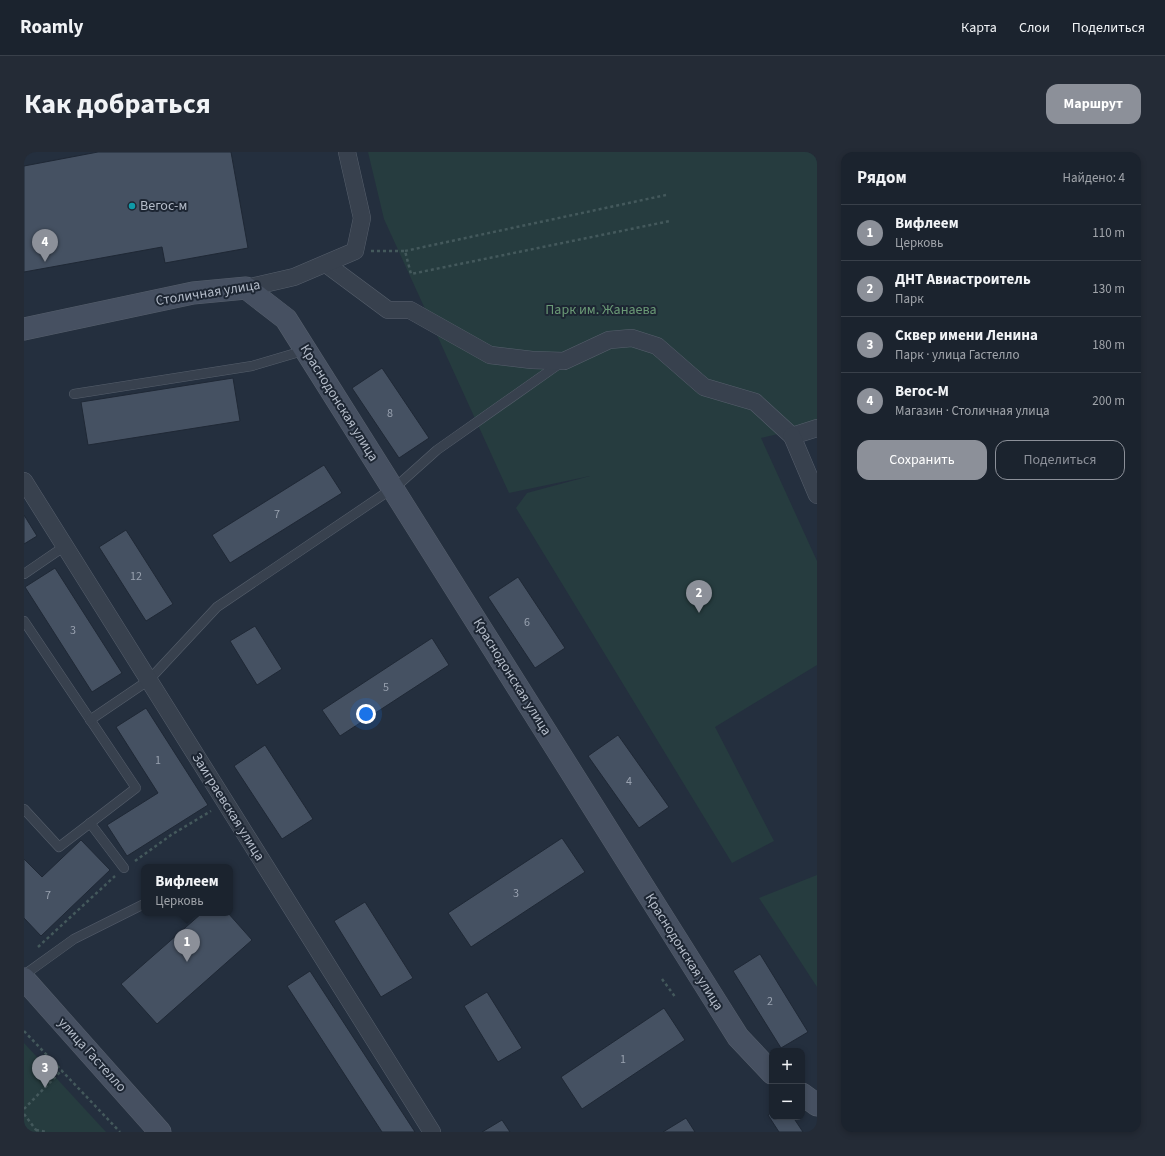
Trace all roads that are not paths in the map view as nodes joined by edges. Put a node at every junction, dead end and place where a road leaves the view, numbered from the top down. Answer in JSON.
{"nodes":[{"id":1,"x":347,"y":152,"type":"edge"},
{"id":2,"x":326,"y":264,"type":"junction"},
{"id":3,"x":246,"y":288,"type":"junction"},
{"id":4,"x":24,"y":329,"type":"edge"},
{"id":5,"x":306,"y":350,"type":"junction"},
{"id":6,"x":564,"y":361,"type":"junction"},
{"id":7,"x":74,"y":394,"type":"dead end"},
{"id":8,"x":817,"y":428,"type":"edge"},
{"id":9,"x":792,"y":436,"type":"junction"},
{"id":10,"x":24,"y":481,"type":"edge"},
{"id":11,"x":393,"y":488,"type":"junction"},
{"id":12,"x":817,"y":495,"type":"edge"},
{"id":13,"x":65,"y":546,"type":"junction"},
{"id":14,"x":24,"y":574,"type":"edge"},
{"id":15,"x":24,"y":621,"type":"edge"},
{"id":16,"x":148,"y":680,"type":"junction"},
{"id":17,"x":90,"y":720,"type":"junction"},
{"id":18,"x":24,"y":809,"type":"edge"},
{"id":19,"x":90,"y":823,"type":"junction"},
{"id":20,"x":124,"y":868,"type":"road end"},
{"id":21,"x":141,"y":906,"type":"edge"},
{"id":22,"x":25,"y":980,"type":"edge"},
{"id":23,"x":769,"y":1070,"type":"edge"},
{"id":24,"x":805,"y":1096,"type":"edge"},
{"id":25,"x":817,"y":1105,"type":"edge"},
{"id":26,"x":159,"y":1131,"type":"edge"},
{"id":27,"x":432,"y":1132,"type":"edge"}],
"edges":[{"from":1,"to":2,"type":"street","name":"Столичная улица"},
{"from":2,"to":3,"type":"street","name":"Столичная улица"},
{"from":2,"to":6,"type":"street"},
{"from":3,"to":4,"type":"street","name":"Столичная улица"},
{"from":3,"to":5,"type":"street","name":"Краснодонская улица"},
{"from":5,"to":7,"type":"lane"},
{"from":5,"to":11,"type":"street","name":"Краснодонская улица"},
{"from":6,"to":9,"type":"street"},
{"from":6,"to":11,"type":"lane"},
{"from":8,"to":9,"type":"street"},
{"from":9,"to":12,"type":"street"},
{"from":10,"to":13,"type":"street","name":"Заиграевская улица"},
{"from":11,"to":16,"type":"lane"},
{"from":11,"to":23,"type":"street","name":"Краснодонская улица"},
{"from":13,"to":14,"type":"lane"},
{"from":13,"to":16,"type":"street","name":"Заиграевская улица"},
{"from":15,"to":17,"type":"lane"},
{"from":16,"to":17,"type":"lane"},
{"from":16,"to":27,"type":"street","name":"Заиграевская улица"},
{"from":17,"to":19,"type":"lane"},
{"from":18,"to":19,"type":"lane"},
{"from":19,"to":20,"type":"lane"},
{"from":21,"to":22,"type":"lane"},
{"from":22,"to":26,"type":"street","name":"улица Гастелло"},
{"from":24,"to":25,"type":"street"}]}
